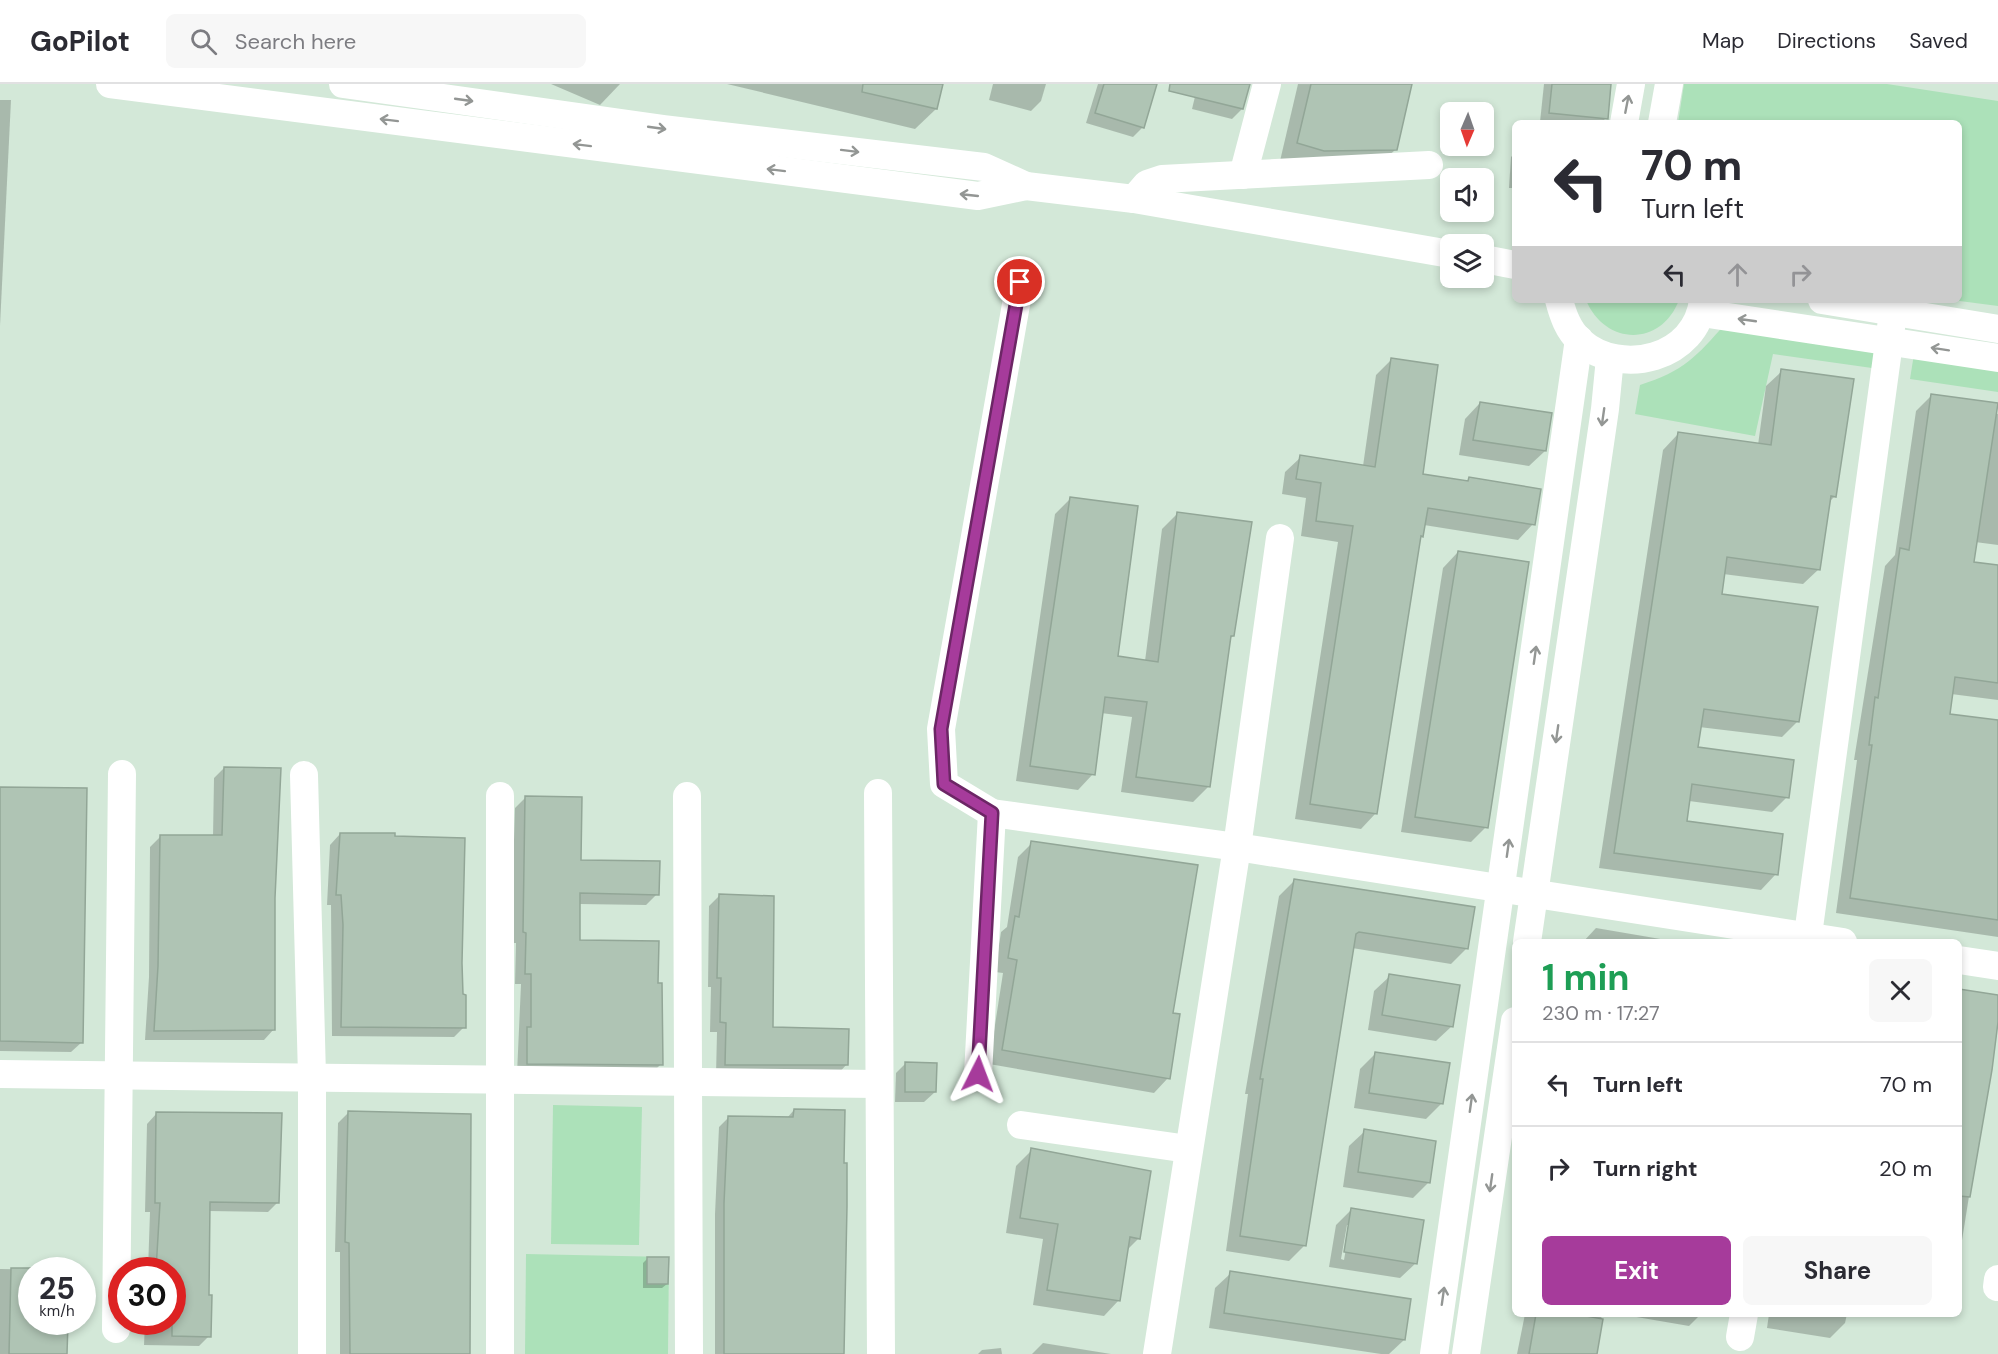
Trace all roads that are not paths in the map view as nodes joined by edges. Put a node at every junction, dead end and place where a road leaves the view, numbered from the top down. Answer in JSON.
{"nodes":[{"id":1,"x":110,"y":84,"type":"edge"},
{"id":2,"x":343,"y":84,"type":"edge"},
{"id":3,"x":1267,"y":84,"type":"edge"},
{"id":4,"x":1631,"y":84,"type":"edge"},
{"id":5,"x":1669,"y":84,"type":"edge"},
{"id":6,"x":1625,"y":120,"type":"edge"},
{"id":7,"x":1663,"y":120,"type":"edge"},
{"id":8,"x":1429,"y":165,"type":"dead end"},
{"id":9,"x":1244,"y":174,"type":"junction"},
{"id":10,"x":1026,"y":186,"type":"junction"},
{"id":11,"x":1134,"y":200,"type":"junction"},
{"id":12,"x":1440,"y":252,"type":"edge"},
{"id":13,"x":1494,"y":261,"type":"edge"},
{"id":14,"x":1512,"y":264,"type":"edge"},
{"id":15,"x":1020,"y":282,"type":"dead end"},
{"id":16,"x":1560,"y":303,"type":"edge"},
{"id":17,"x":1838,"y":303,"type":"edge"},
{"id":18,"x":1702,"y":307,"type":"edge"},
{"id":19,"x":1893,"y":313,"type":"junction"},
{"id":20,"x":1998,"y":329,"type":"edge"},
{"id":21,"x":1579,"y":339,"type":"junction"},
{"id":22,"x":1890,"y":341,"type":"junction"},
{"id":23,"x":1610,"y":358,"type":"junction"},
{"id":24,"x":1998,"y":358,"type":"edge"},
{"id":25,"x":1280,"y":538,"type":"dead end"},
{"id":26,"x":122,"y":774,"type":"dead end"},
{"id":27,"x":304,"y":775,"type":"dead end"},
{"id":28,"x":878,"y":793,"type":"dead end"},
{"id":29,"x":500,"y":795,"type":"dead end"},
{"id":30,"x":687,"y":796,"type":"dead end"},
{"id":31,"x":992,"y":813,"type":"junction"},
{"id":32,"x":1237,"y":847,"type":"junction"},
{"id":33,"x":1502,"y":888,"type":"junction"},
{"id":34,"x":1534,"y":894,"type":"junction"},
{"id":35,"x":1527,"y":939,"type":"edge"},
{"id":36,"x":1807,"y":939,"type":"edge"},
{"id":37,"x":1962,"y":960,"type":"edge"},
{"id":38,"x":1998,"y":966,"type":"edge"},
{"id":39,"x":1512,"y":1041,"type":"edge"},
{"id":40,"x":0,"y":1074,"type":"edge"},
{"id":41,"x":978,"y":1074,"type":"dead end"},
{"id":42,"x":118,"y":1075,"type":"junction"},
{"id":43,"x":312,"y":1076,"type":"junction"},
{"id":44,"x":500,"y":1079,"type":"junction"},
{"id":45,"x":690,"y":1081,"type":"junction"},
{"id":46,"x":879,"y":1084,"type":"junction"},
{"id":47,"x":1021,"y":1125,"type":"dead end"},
{"id":48,"x":1188,"y":1149,"type":"junction"},
{"id":49,"x":117,"y":1257,"type":"edge"},
{"id":50,"x":312,"y":1354,"type":"edge"},
{"id":51,"x":501,"y":1354,"type":"edge"},
{"id":52,"x":689,"y":1354,"type":"edge"},
{"id":53,"x":880,"y":1354,"type":"edge"},
{"id":54,"x":1156,"y":1354,"type":"edge"},
{"id":55,"x":1434,"y":1354,"type":"edge"},
{"id":56,"x":1466,"y":1354,"type":"edge"}],
"edges":[{"from":10,"to":1,"type":"street","one_way":true},
{"from":2,"to":10,"type":"street","one_way":true},
{"from":3,"to":9,"type":"street"},
{"from":6,"to":4,"type":"street","one_way":true},
{"from":5,"to":7,"type":"street"},
{"from":8,"to":9,"type":"street"},
{"from":9,"to":11,"type":"street"},
{"from":10,"to":11,"type":"street"},
{"from":11,"to":12,"type":"street"},
{"from":13,"to":14,"type":"street"},
{"from":15,"to":31,"type":"street"},
{"from":16,"to":21,"type":"street"},
{"from":17,"to":19,"type":"street"},
{"from":22,"to":18,"type":"street","one_way":true},
{"from":18,"to":23,"type":"street"},
{"from":19,"to":20,"type":"street"},
{"from":19,"to":22,"type":"street"},
{"from":21,"to":23,"type":"street"},
{"from":33,"to":21,"type":"street","one_way":true},
{"from":24,"to":22,"type":"street","one_way":true},
{"from":22,"to":36,"type":"street"},
{"from":23,"to":34,"type":"street","one_way":true},
{"from":25,"to":32,"type":"street"},
{"from":26,"to":42,"type":"street"},
{"from":27,"to":43,"type":"street"},
{"from":28,"to":46,"type":"street"},
{"from":29,"to":44,"type":"street"},
{"from":30,"to":45,"type":"street"},
{"from":31,"to":32,"type":"street"},
{"from":31,"to":41,"type":"street"},
{"from":32,"to":33,"type":"street"},
{"from":32,"to":48,"type":"street"},
{"from":33,"to":34,"type":"street"},
{"from":55,"to":33,"type":"street","one_way":true},
{"from":34,"to":35,"type":"street"},
{"from":34,"to":36,"type":"street"},
{"from":37,"to":38,"type":"street"},
{"from":39,"to":56,"type":"street","one_way":true},
{"from":40,"to":42,"type":"street"},
{"from":42,"to":43,"type":"street"},
{"from":42,"to":49,"type":"street"},
{"from":43,"to":44,"type":"street"},
{"from":43,"to":50,"type":"street"},
{"from":44,"to":45,"type":"street"},
{"from":44,"to":51,"type":"street"},
{"from":45,"to":46,"type":"street"},
{"from":45,"to":52,"type":"street"},
{"from":46,"to":53,"type":"street"},
{"from":47,"to":48,"type":"street"},
{"from":48,"to":54,"type":"street"}]}
